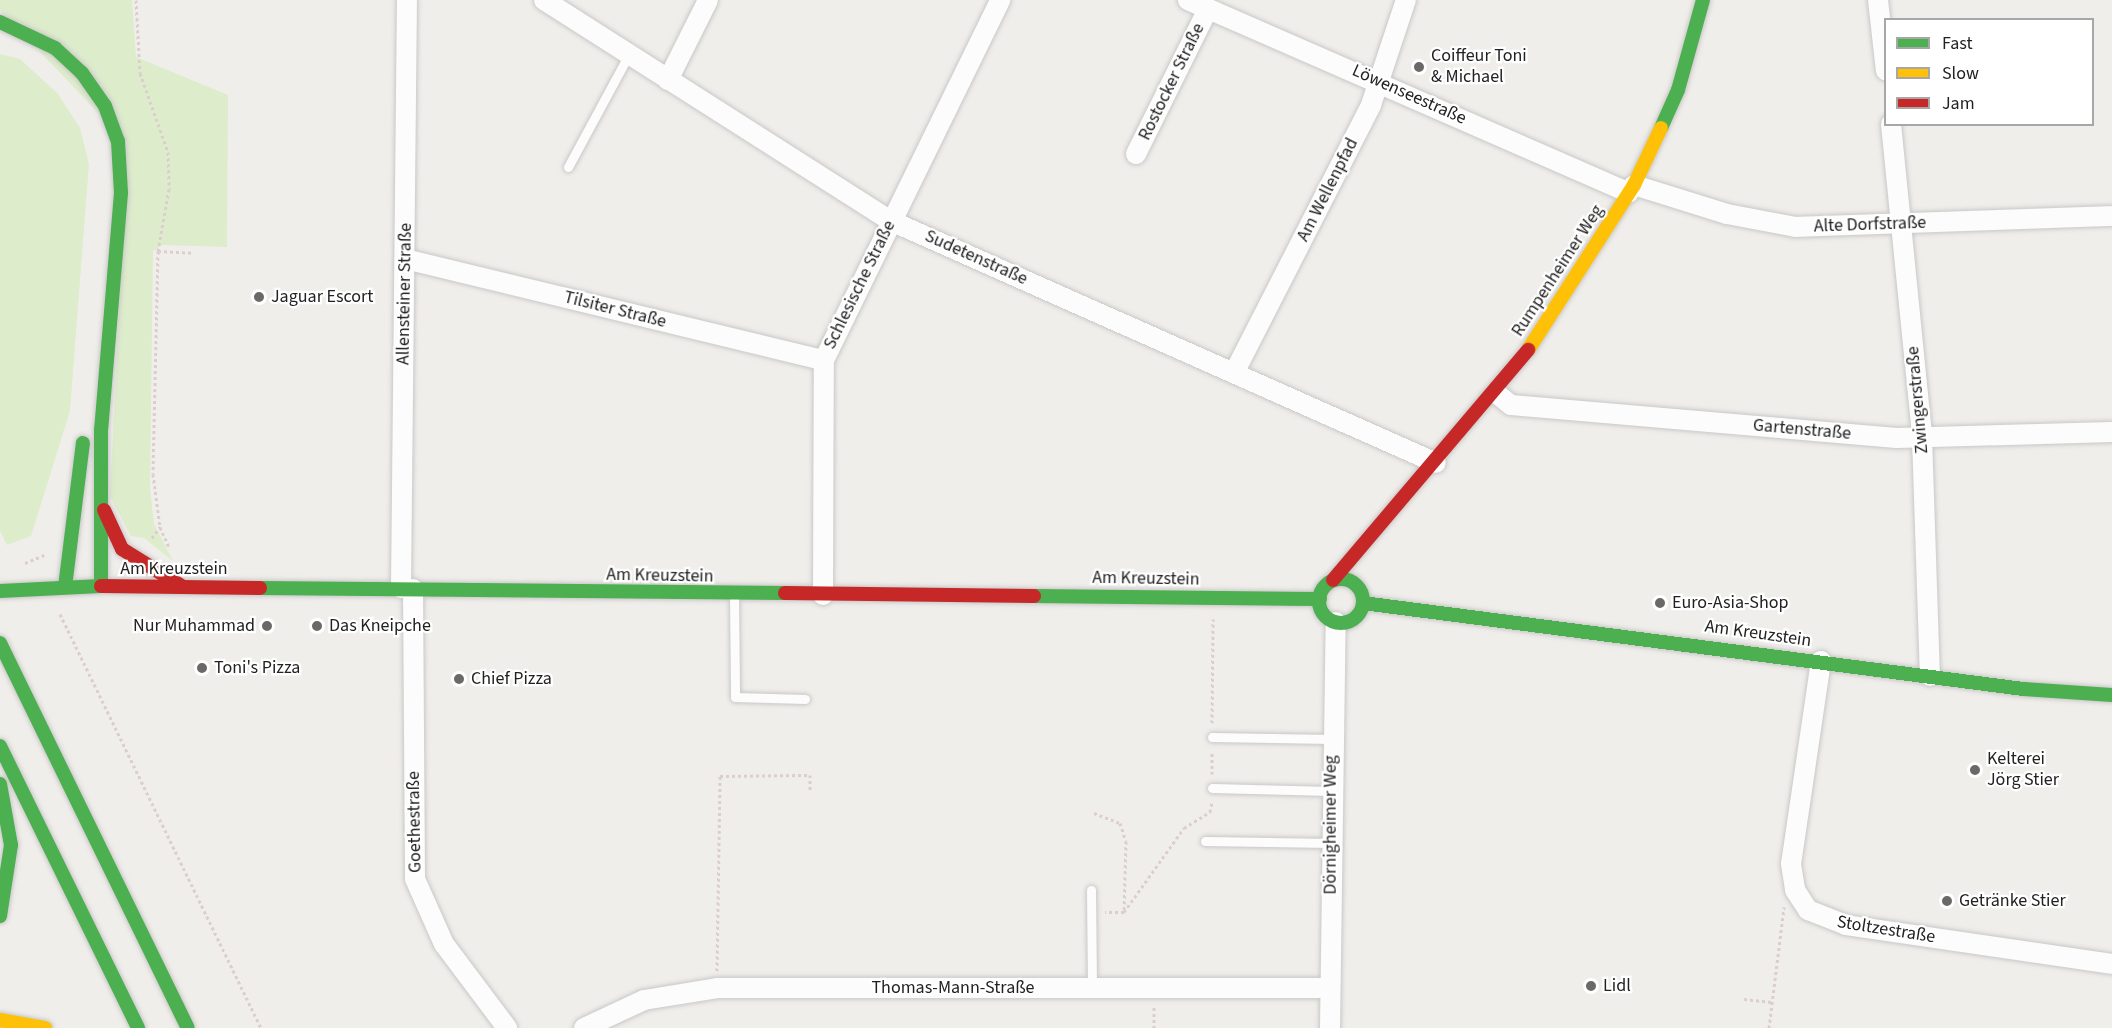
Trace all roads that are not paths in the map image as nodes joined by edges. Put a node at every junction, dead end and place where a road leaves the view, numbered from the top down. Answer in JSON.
{"nodes":[{"id":1,"x":407,"y":0,"type":"edge"},
{"id":2,"x":544,"y":0,"type":"edge"},
{"id":3,"x":708,"y":0,"type":"edge"},
{"id":4,"x":1000,"y":0,"type":"edge"},
{"id":5,"x":1188,"y":0,"type":"edge"},
{"id":6,"x":1406,"y":0,"type":"edge"},
{"id":7,"x":1703,"y":0,"type":"edge"},
{"id":8,"x":1878,"y":0,"type":"edge"},
{"id":9,"x":1208,"y":9,"type":"junction"},
{"id":10,"x":0,"y":22,"type":"edge"},
{"id":11,"x":0,"y":33,"type":"edge"},
{"id":12,"x":1884,"y":53,"type":"edge"},
{"id":13,"x":629,"y":54,"type":"junction"},
{"id":14,"x":668,"y":80,"type":"junction"},
{"id":15,"x":1378,"y":81,"type":"junction"},
{"id":16,"x":1891,"y":126,"type":"edge"},
{"id":17,"x":1136,"y":154,"type":"dead end"},
{"id":18,"x":568,"y":167,"type":"dead end"},
{"id":19,"x":1632,"y":189,"type":"junction"},
{"id":20,"x":2112,"y":216,"type":"edge"},
{"id":21,"x":891,"y":220,"type":"junction"},
{"id":22,"x":1902,"y":225,"type":"junction"},
{"id":23,"x":405,"y":259,"type":"junction"},
{"id":24,"x":824,"y":360,"type":"junction"},
{"id":25,"x":1234,"y":373,"type":"junction"},
{"id":26,"x":1496,"y":393,"type":"junction"},
{"id":27,"x":2112,"y":432,"type":"edge"},
{"id":28,"x":1922,"y":437,"type":"junction"},
{"id":29,"x":1436,"y":463,"type":"junction"},
{"id":30,"x":99,"y":492,"type":"junction"},
{"id":31,"x":1381,"y":526,"type":"junction"},
{"id":32,"x":1333,"y":580,"type":"junction"},
{"id":33,"x":101,"y":586,"type":"junction"},
{"id":34,"x":65,"y":587,"type":"junction"},
{"id":35,"x":183,"y":587,"type":"junction"},
{"id":36,"x":1359,"y":587,"type":"junction"},
{"id":37,"x":407,"y":589,"type":"junction"},
{"id":38,"x":0,"y":591,"type":"edge"},
{"id":39,"x":734,"y":595,"type":"junction"},
{"id":40,"x":823,"y":595,"type":"junction"},
{"id":41,"x":1320,"y":599,"type":"junction"},
{"id":42,"x":1363,"y":603,"type":"junction"},
{"id":43,"x":1336,"y":622,"type":"junction"},
{"id":44,"x":0,"y":643,"type":"edge"},
{"id":45,"x":1821,"y":661,"type":"junction"},
{"id":46,"x":1930,"y":676,"type":"junction"},
{"id":47,"x":2112,"y":695,"type":"edge"},
{"id":48,"x":805,"y":699,"type":"dead end"},
{"id":49,"x":1212,"y":737,"type":"road end"},
{"id":50,"x":1332,"y":739,"type":"junction"},
{"id":51,"x":0,"y":746,"type":"edge"},
{"id":52,"x":0,"y":784,"type":"edge"},
{"id":53,"x":1212,"y":788,"type":"road end"},
{"id":54,"x":1331,"y":791,"type":"junction"},
{"id":55,"x":1205,"y":841,"type":"dead end"},
{"id":56,"x":1331,"y":843,"type":"junction"},
{"id":57,"x":1091,"y":891,"type":"dead end"},
{"id":58,"x":0,"y":916,"type":"edge"},
{"id":59,"x":2112,"y":964,"type":"edge"},
{"id":60,"x":1092,"y":988,"type":"junction"},
{"id":61,"x":1330,"y":988,"type":"junction"},
{"id":62,"x":0,"y":1020,"type":"edge"},
{"id":63,"x":45,"y":1028,"type":"edge"},
{"id":64,"x":138,"y":1028,"type":"edge"},
{"id":65,"x":188,"y":1028,"type":"edge"},
{"id":66,"x":507,"y":1028,"type":"edge"},
{"id":67,"x":584,"y":1028,"type":"edge"},
{"id":68,"x":1330,"y":1028,"type":"edge"}],
"edges":[{"from":1,"to":23,"type":"street","name":"Allensteiner Straße"},
{"from":2,"to":13,"type":"street","name":"Sudetenstraße"},
{"from":3,"to":14,"type":"street"},
{"from":4,"to":21,"type":"street","name":"Schlesische Straße"},
{"from":5,"to":9,"type":"street","name":"Löwenseestraße"},
{"from":6,"to":15,"type":"street","name":"Am Wellenpfad"},
{"from":7,"to":19,"type":"main road","name":"Rumpenheimer Weg"},
{"from":8,"to":12,"type":"street"},
{"from":9,"to":15,"type":"street","name":"Löwenseestraße"},
{"from":9,"to":17,"type":"street","name":"Rostocker Straße"},
{"from":10,"to":30,"type":"main road"},
{"from":11,"to":34,"type":"main road"},
{"from":13,"to":14,"type":"street","name":"Sudetenstraße"},
{"from":13,"to":18,"type":"lane"},
{"from":14,"to":21,"type":"street","name":"Sudetenstraße"},
{"from":15,"to":19,"type":"street","name":"Löwenseestraße"},
{"from":15,"to":25,"type":"street","name":"Am Wellenpfad"},
{"from":16,"to":22,"type":"street","name":"Zwingerstraße"},
{"from":19,"to":22,"type":"street","name":"Alte Dorfstraße"},
{"from":19,"to":26,"type":"main road","name":"Rumpenheimer Weg"},
{"from":20,"to":22,"type":"street","name":"Alte Dorfstraße"},
{"from":21,"to":24,"type":"street","name":"Schlesische Straße"},
{"from":21,"to":25,"type":"street","name":"Sudetenstraße"},
{"from":22,"to":28,"type":"street","name":"Zwingerstraße"},
{"from":23,"to":24,"type":"street","name":"Tilsiter Straße"},
{"from":23,"to":37,"type":"street","name":"Allensteiner Straße"},
{"from":24,"to":40,"type":"street","name":"Schlesische Straße"},
{"from":25,"to":29,"type":"street","name":"Sudetenstraße"},
{"from":26,"to":28,"type":"street","name":"Gartenstraße"},
{"from":26,"to":29,"type":"main road","name":"Rumpenheimer Weg"},
{"from":27,"to":28,"type":"street","name":"Gartenstraße"},
{"from":28,"to":46,"type":"street","name":"Zwingerstraße"},
{"from":29,"to":31,"type":"main road","name":"Rumpenheimer Weg"},
{"from":30,"to":33,"type":"main road"},
{"from":30,"to":35,"type":"main road"},
{"from":31,"to":32,"type":"main road","name":"Rumpenheimer Weg"},
{"from":31,"to":36,"type":"main road","name":"Rumpenheimer Weg"},
{"from":32,"to":36,"type":"main road"},
{"from":32,"to":41,"type":"main road"},
{"from":33,"to":34,"type":"main road","name":"Am Kreuzstein"},
{"from":33,"to":35,"type":"main road","name":"Am Kreuzstein"},
{"from":34,"to":38,"type":"main road","name":"Am Kreuzstein"},
{"from":35,"to":37,"type":"main road","name":"Am Kreuzstein"},
{"from":36,"to":42,"type":"main road"},
{"from":37,"to":39,"type":"main road","name":"Am Kreuzstein"},
{"from":37,"to":66,"type":"street","name":"Goethestraße"},
{"from":39,"to":40,"type":"main road","name":"Am Kreuzstein"},
{"from":39,"to":48,"type":"lane"},
{"from":40,"to":41,"type":"main road","name":"Am Kreuzstein"},
{"from":41,"to":43,"type":"main road"},
{"from":42,"to":43,"type":"main road"},
{"from":42,"to":45,"type":"main road","name":"Am Kreuzstein"},
{"from":43,"to":50,"type":"street","name":"Dörnigheimer Weg"},
{"from":44,"to":65,"type":"main road"},
{"from":45,"to":46,"type":"main road","name":"Am Kreuzstein"},
{"from":45,"to":59,"type":"street","name":"Stoltzestraße"},
{"from":46,"to":47,"type":"main road","name":"Am Kreuzstein"},
{"from":49,"to":50,"type":"lane"},
{"from":50,"to":54,"type":"street","name":"Dörnigheimer Weg"},
{"from":51,"to":64,"type":"main road"},
{"from":52,"to":58,"type":"main road"},
{"from":53,"to":54,"type":"lane"},
{"from":54,"to":56,"type":"street","name":"Dörnigheimer Weg"},
{"from":55,"to":56,"type":"lane"},
{"from":56,"to":61,"type":"street","name":"Dörnigheimer Weg"},
{"from":57,"to":60,"type":"lane"},
{"from":60,"to":61,"type":"street","name":"Thomas-Mann-Straße"},
{"from":60,"to":67,"type":"street","name":"Thomas-Mann-Straße"},
{"from":61,"to":68,"type":"street","name":"Dörnigheimer Weg"},
{"from":62,"to":63,"type":"main road"}]}
